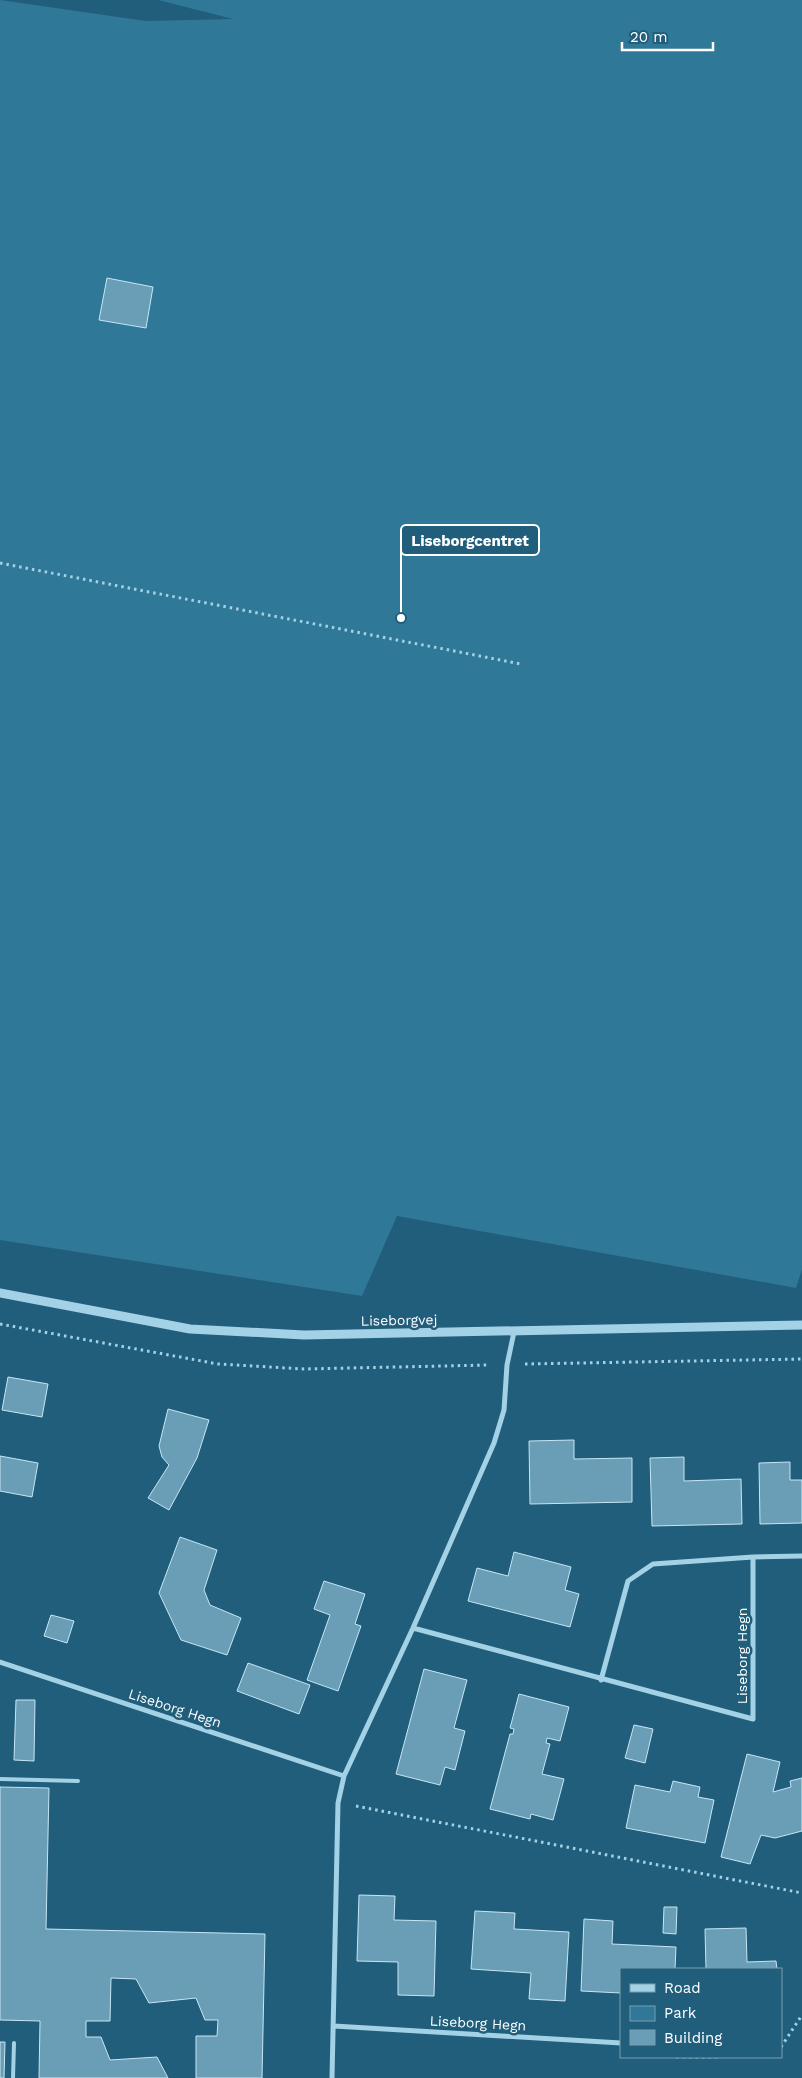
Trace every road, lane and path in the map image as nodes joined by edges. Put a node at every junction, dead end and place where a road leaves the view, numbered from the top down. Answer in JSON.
{"nodes":[{"id":1,"x":0,"y":563,"type":"edge"},
{"id":2,"x":521,"y":664,"type":"dead end"},
{"id":3,"x":0,"y":1293,"type":"edge"},
{"id":4,"x":0,"y":1324,"type":"edge"},
{"id":5,"x":802,"y":1325,"type":"edge"},
{"id":6,"x":514,"y":1332,"type":"junction"},
{"id":7,"x":802,"y":1359,"type":"edge"},
{"id":8,"x":507,"y":1365,"type":"junction"},
{"id":9,"x":802,"y":1556,"type":"edge"},
{"id":10,"x":753,"y":1557,"type":"junction"},
{"id":11,"x":413,"y":1628,"type":"junction"},
{"id":12,"x":0,"y":1662,"type":"edge"},
{"id":13,"x":601,"y":1680,"type":"junction"},
{"id":14,"x":344,"y":1776,"type":"junction"},
{"id":15,"x":0,"y":1779,"type":"edge"},
{"id":16,"x":78,"y":1781,"type":"dead end"},
{"id":17,"x":338,"y":1803,"type":"junction"},
{"id":18,"x":802,"y":1893,"type":"edge"},
{"id":19,"x":802,"y":2015,"type":"edge"},
{"id":20,"x":334,"y":2026,"type":"junction"},
{"id":21,"x":14,"y":2043,"type":"dead end"},
{"id":22,"x":620,"y":2043,"type":"edge"},
{"id":23,"x":782,"y":2045,"type":"edge"},
{"id":24,"x":13,"y":2078,"type":"edge"},
{"id":25,"x":332,"y":2078,"type":"edge"}],
"edges":[{"from":1,"to":2,"type":"path"},
{"from":3,"to":6,"type":"street","name":"Liseborgvej"},
{"from":4,"to":8,"type":"path"},
{"from":5,"to":6,"type":"street","name":"Liseborgvej"},
{"from":6,"to":8,"type":"street"},
{"from":7,"to":8,"type":"path"},
{"from":8,"to":11,"type":"street"},
{"from":9,"to":10,"type":"street"},
{"from":10,"to":13,"type":"street"},
{"from":10,"to":13,"type":"street","name":"Liseborg Hegn"},
{"from":11,"to":13,"type":"street","name":"Liseborg Hegn"},
{"from":11,"to":14,"type":"street"},
{"from":12,"to":14,"type":"street","name":"Liseborg Hegn"},
{"from":14,"to":17,"type":"street"},
{"from":15,"to":16,"type":"lane"},
{"from":17,"to":18,"type":"path"},
{"from":17,"to":20,"type":"street"},
{"from":19,"to":23,"type":"path"},
{"from":20,"to":22,"type":"street","name":"Liseborg Hegn"},
{"from":20,"to":25,"type":"street"},
{"from":21,"to":24,"type":"lane"}]}
